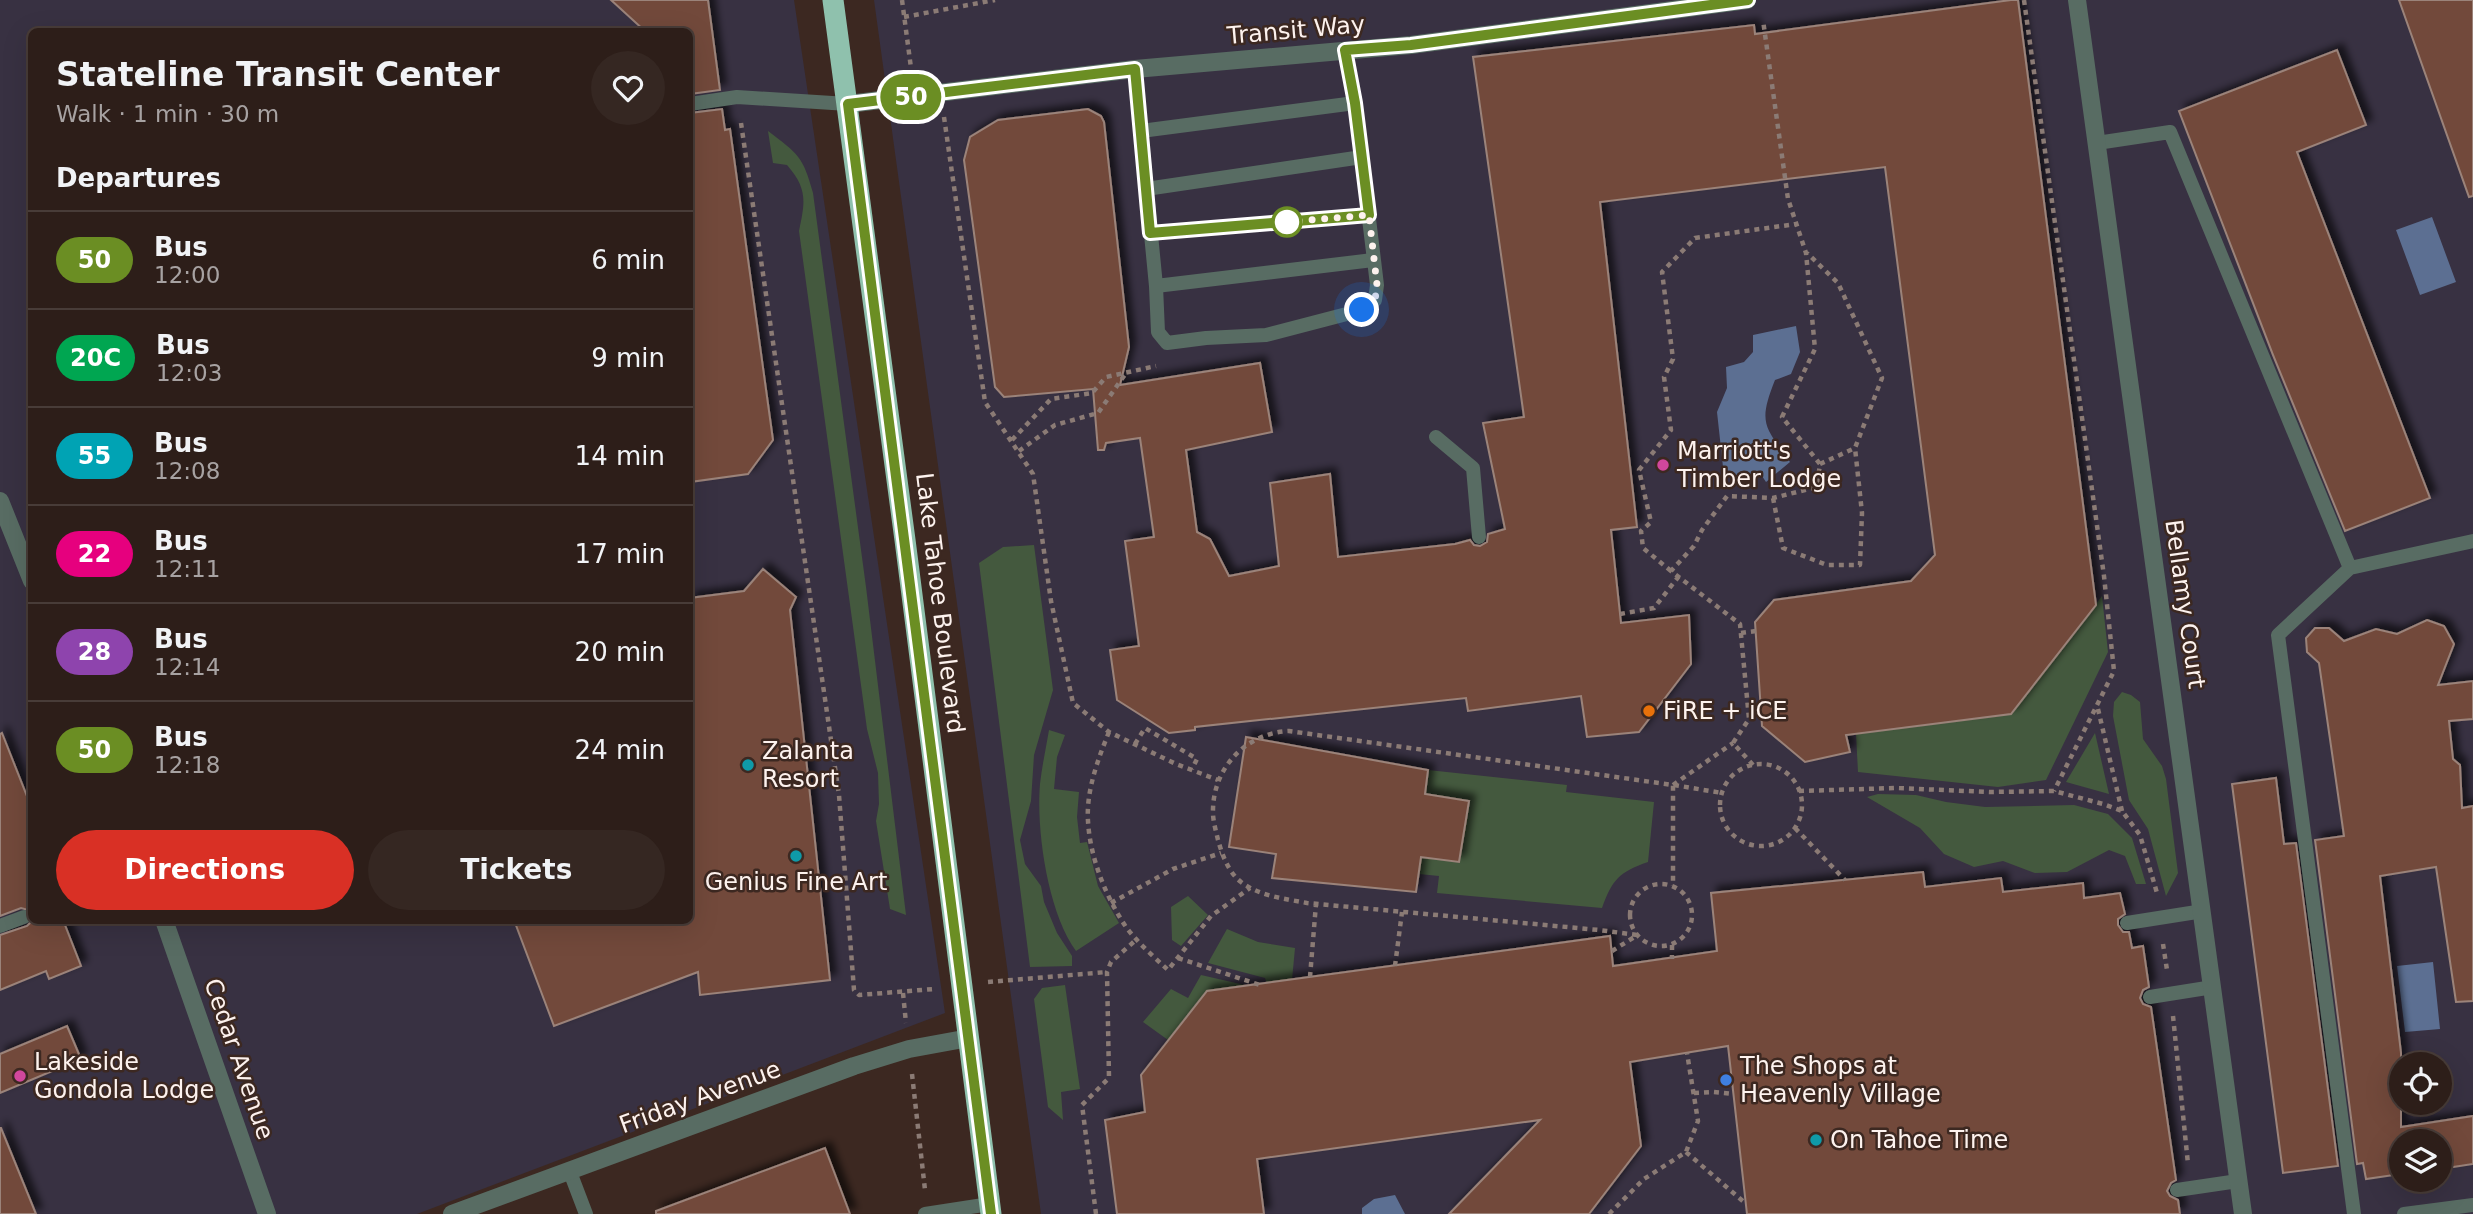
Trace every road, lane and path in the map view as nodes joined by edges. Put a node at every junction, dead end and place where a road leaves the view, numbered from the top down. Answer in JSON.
{"nodes":[{"id":1,"x":834,"y":0,"type":"edge"},
{"id":2,"x":902,"y":0,"type":"edge"},
{"id":3,"x":995,"y":0,"type":"edge"},
{"id":4,"x":1747,"y":0,"type":"edge"},
{"id":5,"x":2024,"y":0,"type":"edge"},
{"id":6,"x":2077,"y":0,"type":"edge"},
{"id":7,"x":1762,"y":13,"type":"dead end"},
{"id":8,"x":904,"y":17,"type":"junction"},
{"id":9,"x":1345,"y":50,"type":"junction"},
{"id":10,"x":1135,"y":69,"type":"junction"},
{"id":11,"x":924,"y":95,"type":"junction"},
{"id":12,"x":737,"y":97,"type":"junction"},
{"id":13,"x":1355,"y":103,"type":"junction"},
{"id":14,"x":693,"y":104,"type":"edge"},
{"id":15,"x":848,"y":104,"type":"junction"},
{"id":16,"x":1141,"y":131,"type":"junction"},
{"id":17,"x":2097,"y":143,"type":"junction"},
{"id":18,"x":1363,"y":156,"type":"junction"},
{"id":19,"x":1146,"y":189,"type":"junction"},
{"id":20,"x":1369,"y":215,"type":"junction"},
{"id":21,"x":1797,"y":224,"type":"junction"},
{"id":22,"x":1150,"y":233,"type":"junction"},
{"id":23,"x":1807,"y":253,"type":"junction"},
{"id":24,"x":1373,"y":260,"type":"junction"},
{"id":25,"x":1156,"y":286,"type":"junction"},
{"id":26,"x":1152,"y":367,"type":"dead end"},
{"id":27,"x":1127,"y":373,"type":"junction"},
{"id":28,"x":1436,"y":437,"type":"dead end"},
{"id":29,"x":1012,"y":440,"type":"junction"},
{"id":30,"x":1855,"y":448,"type":"junction"},
{"id":31,"x":1019,"y":451,"type":"junction"},
{"id":32,"x":1820,"y":464,"type":"junction"},
{"id":33,"x":1773,"y":498,"type":"junction"},
{"id":34,"x":0,"y":502,"type":"edge"},
{"id":35,"x":1479,"y":537,"type":"dead end"},
{"id":36,"x":2473,"y":541,"type":"edge"},
{"id":37,"x":2350,"y":568,"type":"junction"},
{"id":38,"x":28,"y":571,"type":"edge"},
{"id":39,"x":1671,"y":571,"type":"junction"},
{"id":40,"x":1679,"y":576,"type":"junction"},
{"id":41,"x":1620,"y":614,"type":"dead end"},
{"id":42,"x":1756,"y":631,"type":"dead end"},
{"id":43,"x":1741,"y":634,"type":"junction"},
{"id":44,"x":2097,"y":708,"type":"junction"},
{"id":45,"x":1109,"y":732,"type":"junction"},
{"id":46,"x":1733,"y":743,"type":"junction"},
{"id":47,"x":1135,"y":744,"type":"junction"},
{"id":48,"x":1754,"y":765,"type":"junction"},
{"id":49,"x":1192,"y":769,"type":"junction"},
{"id":50,"x":1218,"y":780,"type":"junction"},
{"id":51,"x":1673,"y":785,"type":"junction"},
{"id":52,"x":1799,"y":791,"type":"junction"},
{"id":53,"x":2054,"y":791,"type":"junction"},
{"id":54,"x":1722,"y":793,"type":"junction"},
{"id":55,"x":2122,"y":811,"type":"junction"},
{"id":56,"x":1795,"y":828,"type":"junction"},
{"id":57,"x":1222,"y":853,"type":"junction"},
{"id":58,"x":1845,"y":880,"type":"dead end"},
{"id":59,"x":1673,"y":886,"type":"junction"},
{"id":60,"x":1251,"y":887,"type":"junction"},
{"id":61,"x":1111,"y":903,"type":"junction"},
{"id":62,"x":1317,"y":904,"type":"junction"},
{"id":63,"x":2203,"y":911,"type":"junction"},
{"id":64,"x":1402,"y":912,"type":"junction"},
{"id":65,"x":24,"y":917,"type":"dead end"},
{"id":66,"x":2160,"y":918,"type":"junction"},
{"id":67,"x":2127,"y":923,"type":"dead end"},
{"id":68,"x":165,"y":924,"type":"edge"},
{"id":69,"x":0,"y":926,"type":"edge"},
{"id":70,"x":1637,"y":935,"type":"junction"},
{"id":71,"x":1137,"y":939,"type":"junction"},
{"id":72,"x":1672,"y":945,"type":"junction"},
{"id":73,"x":1612,"y":951,"type":"dead end"},
{"id":74,"x":1178,"y":958,"type":"junction"},
{"id":75,"x":1672,"y":959,"type":"dead end"},
{"id":76,"x":1395,"y":966,"type":"dead end"},
{"id":77,"x":1107,"y":972,"type":"junction"},
{"id":78,"x":1310,"y":977,"type":"dead end"},
{"id":79,"x":962,"y":985,"type":"junction"},
{"id":80,"x":1260,"y":985,"type":"dead end"},
{"id":81,"x":2213,"y":987,"type":"junction"},
{"id":82,"x":903,"y":993,"type":"junction"},
{"id":83,"x":2170,"y":994,"type":"junction"},
{"id":84,"x":2150,"y":997,"type":"dead end"},
{"id":85,"x":969,"y":1038,"type":"junction"},
{"id":86,"x":909,"y":1049,"type":"junction"},
{"id":87,"x":1687,"y":1053,"type":"dead end"},
{"id":88,"x":1694,"y":1093,"type":"junction"},
{"id":89,"x":1733,"y":1094,"type":"dead end"},
{"id":90,"x":1686,"y":1152,"type":"junction"},
{"id":91,"x":570,"y":1172,"type":"junction"},
{"id":92,"x":2238,"y":1181,"type":"junction"},
{"id":93,"x":2184,"y":1189,"type":"joint"},
{"id":94,"x":1745,"y":1203,"type":"dead end"},
{"id":95,"x":2473,"y":1205,"type":"edge"},
{"id":96,"x":991,"y":1209,"type":"edge"},
{"id":97,"x":926,"y":1213,"type":"edge"},
{"id":98,"x":267,"y":1214,"type":"edge"},
{"id":99,"x":452,"y":1214,"type":"edge"},
{"id":100,"x":586,"y":1214,"type":"edge"},
{"id":101,"x":1096,"y":1214,"type":"edge"},
{"id":102,"x":1609,"y":1214,"type":"edge"},
{"id":103,"x":2243,"y":1214,"type":"edge"},
{"id":104,"x":2354,"y":1214,"type":"edge"},
{"id":105,"x":2404,"y":1214,"type":"edge"}],
"edges":[{"from":1,"to":15,"type":"highway","name":"Lake Tahoe Boulevard"},
{"from":2,"to":8,"type":"path"},
{"from":3,"to":8,"type":"path"},
{"from":4,"to":9,"type":"street","name":"Transit Way"},
{"from":5,"to":44,"type":"path"},
{"from":6,"to":17,"type":"street","name":"Bellamy Court"},
{"from":7,"to":21,"type":"path"},
{"from":8,"to":11,"type":"path"},
{"from":9,"to":10,"type":"street","name":"Transit Way"},
{"from":9,"to":13,"type":"lane"},
{"from":10,"to":11,"type":"street","name":"Transit Way"},
{"from":10,"to":16,"type":"lane"},
{"from":11,"to":15,"type":"street","name":"Transit Way"},
{"from":11,"to":29,"type":"path"},
{"from":12,"to":14,"type":"lane"},
{"from":12,"to":15,"type":"lane"},
{"from":12,"to":82,"type":"path"},
{"from":13,"to":16,"type":"lane"},
{"from":13,"to":18,"type":"lane"},
{"from":15,"to":79,"type":"highway","name":"Lake Tahoe Boulevard"},
{"from":16,"to":19,"type":"lane"},
{"from":17,"to":37,"type":"lane"},
{"from":17,"to":63,"type":"street","name":"Bellamy Court"},
{"from":18,"to":19,"type":"lane"},
{"from":18,"to":20,"type":"lane"},
{"from":19,"to":22,"type":"lane"},
{"from":20,"to":22,"type":"lane"},
{"from":20,"to":24,"type":"lane"},
{"from":21,"to":23,"type":"path"},
{"from":21,"to":39,"type":"path"},
{"from":22,"to":25,"type":"lane"},
{"from":23,"to":30,"type":"path"},
{"from":23,"to":32,"type":"path"},
{"from":24,"to":25,"type":"lane"},
{"from":24,"to":25,"type":"lane"},
{"from":26,"to":27,"type":"path"},
{"from":27,"to":29,"type":"path"},
{"from":27,"to":31,"type":"path"},
{"from":28,"to":35,"type":"lane"},
{"from":29,"to":31,"type":"path"},
{"from":30,"to":32,"type":"path"},
{"from":30,"to":33,"type":"path"},
{"from":31,"to":45,"type":"path"},
{"from":32,"to":33,"type":"path"},
{"from":33,"to":39,"type":"path"},
{"from":34,"to":38,"type":"street"},
{"from":36,"to":37,"type":"lane"},
{"from":37,"to":104,"type":"lane"},
{"from":39,"to":40,"type":"path"},
{"from":40,"to":41,"type":"path"},
{"from":40,"to":43,"type":"path"},
{"from":42,"to":43,"type":"path"},
{"from":43,"to":46,"type":"path"},
{"from":44,"to":53,"type":"path"},
{"from":44,"to":55,"type":"path"},
{"from":45,"to":47,"type":"path"},
{"from":45,"to":61,"type":"path"},
{"from":46,"to":48,"type":"path"},
{"from":46,"to":51,"type":"path"},
{"from":47,"to":49,"type":"path"},
{"from":47,"to":49,"type":"path"},
{"from":48,"to":52,"type":"path"},
{"from":48,"to":54,"type":"path"},
{"from":49,"to":50,"type":"path"},
{"from":50,"to":51,"type":"path"},
{"from":50,"to":57,"type":"path"},
{"from":51,"to":54,"type":"path"},
{"from":51,"to":59,"type":"path"},
{"from":52,"to":53,"type":"path"},
{"from":52,"to":56,"type":"path"},
{"from":53,"to":55,"type":"path"},
{"from":54,"to":56,"type":"path"},
{"from":55,"to":66,"type":"path"},
{"from":56,"to":58,"type":"path"},
{"from":57,"to":60,"type":"path"},
{"from":57,"to":61,"type":"path"},
{"from":59,"to":70,"type":"path"},
{"from":59,"to":72,"type":"path"},
{"from":60,"to":62,"type":"path"},
{"from":60,"to":74,"type":"path"},
{"from":61,"to":71,"type":"path"},
{"from":62,"to":64,"type":"path"},
{"from":62,"to":78,"type":"path"},
{"from":63,"to":66,"type":"lane"},
{"from":63,"to":81,"type":"street","name":"Bellamy Court"},
{"from":64,"to":70,"type":"path"},
{"from":64,"to":76,"type":"path"},
{"from":65,"to":69,"type":"lane"},
{"from":66,"to":67,"type":"lane"},
{"from":66,"to":83,"type":"path"},
{"from":68,"to":98,"type":"street","name":"Cedar Avenue"},
{"from":70,"to":72,"type":"path"},
{"from":70,"to":73,"type":"path"},
{"from":71,"to":74,"type":"path"},
{"from":71,"to":77,"type":"path"},
{"from":72,"to":75,"type":"path"},
{"from":74,"to":80,"type":"path"},
{"from":77,"to":79,"type":"path"},
{"from":77,"to":101,"type":"path"},
{"from":79,"to":82,"type":"path"},
{"from":79,"to":85,"type":"highway","name":"Lake Tahoe Boulevard"},
{"from":81,"to":83,"type":"lane"},
{"from":81,"to":92,"type":"street","name":"Bellamy Court"},
{"from":82,"to":86,"type":"path"},
{"from":83,"to":84,"type":"lane"},
{"from":83,"to":93,"type":"path"},
{"from":85,"to":86,"type":"street","name":"Friday Avenue"},
{"from":85,"to":96,"type":"highway","name":"Lake Tahoe Boulevard"},
{"from":86,"to":91,"type":"street","name":"Friday Avenue"},
{"from":86,"to":97,"type":"path"},
{"from":87,"to":88,"type":"path"},
{"from":88,"to":89,"type":"path"},
{"from":88,"to":90,"type":"path"},
{"from":90,"to":94,"type":"path"},
{"from":90,"to":102,"type":"path"},
{"from":91,"to":99,"type":"street","name":"Friday Avenue"},
{"from":91,"to":100,"type":"lane"},
{"from":92,"to":93,"type":"lane"},
{"from":92,"to":103,"type":"street","name":"Bellamy Court"},
{"from":95,"to":105,"type":"lane"},
{"from":96,"to":97,"type":"lane"}]}
